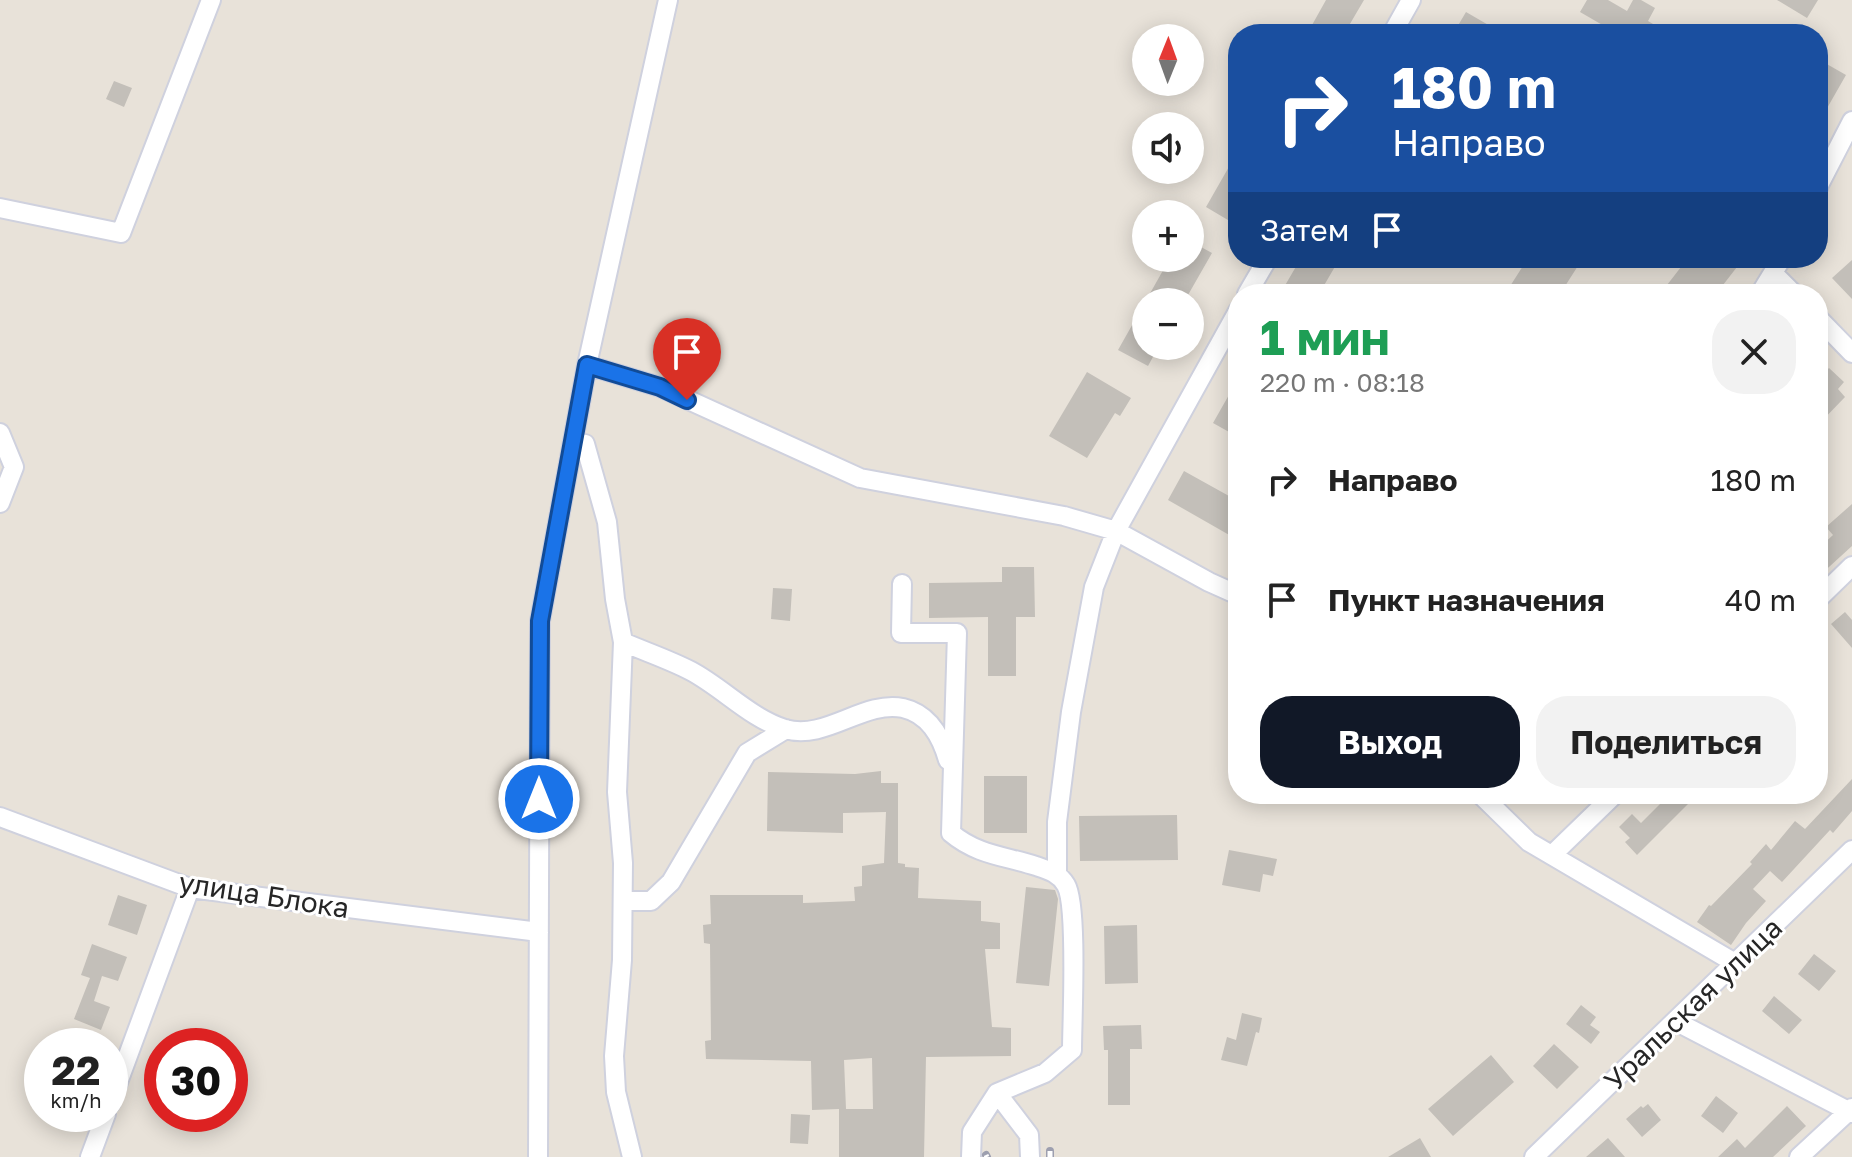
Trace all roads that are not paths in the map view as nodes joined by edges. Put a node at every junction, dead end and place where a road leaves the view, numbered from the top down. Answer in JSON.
{"nodes":[{"id":1,"x":211,"y":0,"type":"edge"},
{"id":2,"x":668,"y":0,"type":"edge"},
{"id":3,"x":1411,"y":0,"type":"edge"},
{"id":4,"x":1398,"y":24,"type":"edge"},
{"id":5,"x":1852,"y":121,"type":"edge"},
{"id":6,"x":1828,"y":168,"type":"edge"},
{"id":7,"x":0,"y":208,"type":"edge"},
{"id":8,"x":1828,"y":328,"type":"edge"},
{"id":9,"x":1228,"y":329,"type":"edge"},
{"id":10,"x":1852,"y":353,"type":"edge"},
{"id":11,"x":587,"y":365,"type":"junction"},
{"id":12,"x":0,"y":433,"type":"edge"},
{"id":13,"x":573,"y":442,"type":"junction"},
{"id":14,"x":7,"y":466,"type":"edge"},
{"id":15,"x":0,"y":503,"type":"edge"},
{"id":16,"x":1116,"y":531,"type":"junction"},
{"id":17,"x":1852,"y":566,"type":"edge"},
{"id":18,"x":902,"y":584,"type":"dead end"},
{"id":19,"x":1828,"y":589,"type":"edge"},
{"id":20,"x":1228,"y":591,"type":"edge"},
{"id":21,"x":623,"y":642,"type":"junction"},
{"id":22,"x":786,"y":729,"type":"junction"},
{"id":23,"x":953,"y":774,"type":"junction"},
{"id":24,"x":1490,"y":804,"type":"edge"},
{"id":25,"x":1605,"y":804,"type":"edge"},
{"id":26,"x":0,"y":817,"type":"edge"},
{"id":27,"x":1852,"y":850,"type":"edge"},
{"id":28,"x":1552,"y":855,"type":"junction"},
{"id":29,"x":1057,"y":874,"type":"junction"},
{"id":30,"x":190,"y":888,"type":"junction"},
{"id":31,"x":623,"y":901,"type":"junction"},
{"id":32,"x":539,"y":932,"type":"junction"},
{"id":33,"x":1735,"y":963,"type":"junction"},
{"id":34,"x":1675,"y":1021,"type":"junction"},
{"id":35,"x":128,"y":1055,"type":"edge"},
{"id":36,"x":997,"y":1093,"type":"junction"},
{"id":37,"x":1851,"y":1111,"type":"edge"},
{"id":38,"x":99,"y":1132,"type":"edge"},
{"id":39,"x":90,"y":1157,"type":"edge"},
{"id":40,"x":538,"y":1157,"type":"edge"},
{"id":41,"x":632,"y":1157,"type":"edge"},
{"id":42,"x":971,"y":1157,"type":"edge"},
{"id":43,"x":1030,"y":1157,"type":"edge"},
{"id":44,"x":1534,"y":1157,"type":"edge"},
{"id":45,"x":1799,"y":1157,"type":"edge"}],
"edges":[{"from":1,"to":7,"type":"street"},
{"from":2,"to":11,"type":"street"},
{"from":3,"to":4,"type":"street"},
{"from":5,"to":6,"type":"street"},
{"from":8,"to":10,"type":"street"},
{"from":9,"to":16,"type":"street"},
{"from":11,"to":13,"type":"street"},
{"from":11,"to":16,"type":"street"},
{"from":12,"to":14,"type":"street"},
{"from":13,"to":21,"type":"street"},
{"from":13,"to":32,"type":"street"},
{"from":14,"to":15,"type":"street"},
{"from":16,"to":20,"type":"street"},
{"from":16,"to":29,"type":"street"},
{"from":17,"to":19,"type":"street"},
{"from":18,"to":23,"type":"street"},
{"from":21,"to":22,"type":"street"},
{"from":21,"to":31,"type":"street"},
{"from":22,"to":23,"type":"street"},
{"from":22,"to":31,"type":"street"},
{"from":23,"to":29,"type":"street"},
{"from":24,"to":28,"type":"street"},
{"from":25,"to":28,"type":"street"},
{"from":26,"to":30,"type":"street","name":"улица Блока"},
{"from":27,"to":33,"type":"street","name":"Уральская улица"},
{"from":28,"to":33,"type":"street"},
{"from":29,"to":36,"type":"street"},
{"from":30,"to":32,"type":"street","name":"улица Блока"},
{"from":30,"to":35,"type":"street"},
{"from":31,"to":41,"type":"street"},
{"from":32,"to":40,"type":"street"},
{"from":33,"to":34,"type":"street","name":"Уральская улица"},
{"from":34,"to":37,"type":"street"},
{"from":34,"to":44,"type":"street","name":"Уральская улица"},
{"from":36,"to":42,"type":"street"},
{"from":36,"to":43,"type":"street"},
{"from":37,"to":45,"type":"street"},
{"from":38,"to":39,"type":"street"}]}
